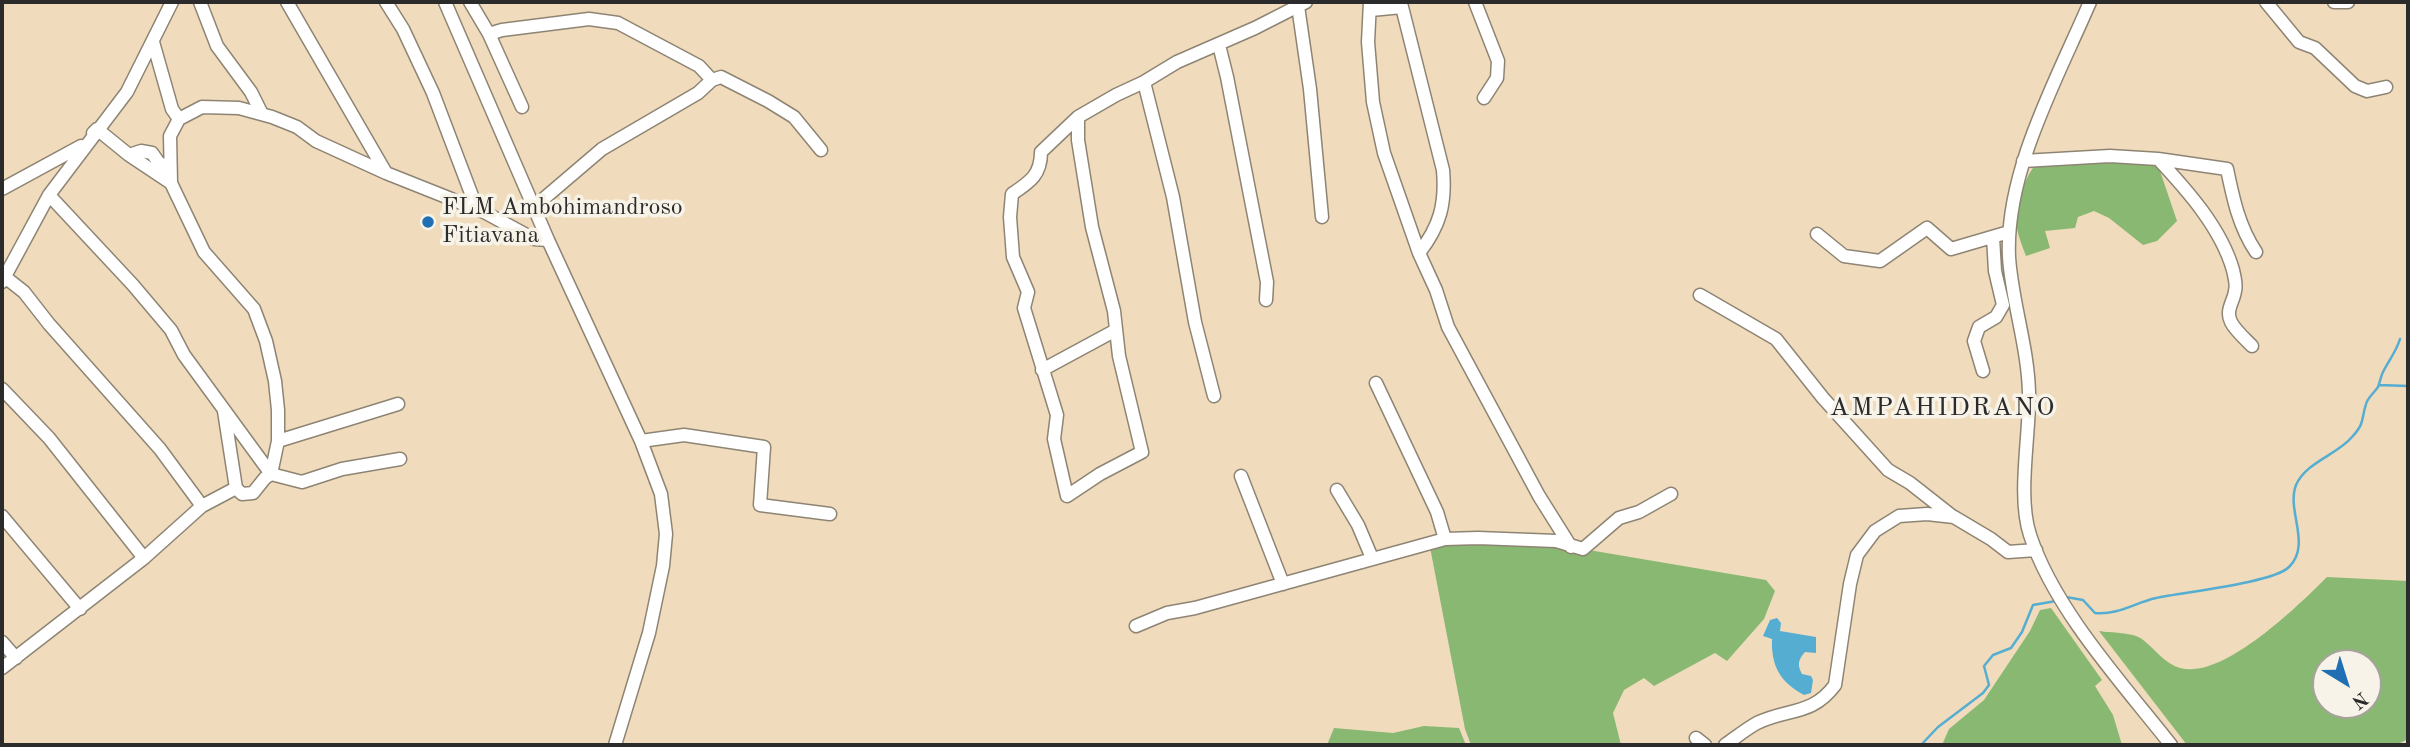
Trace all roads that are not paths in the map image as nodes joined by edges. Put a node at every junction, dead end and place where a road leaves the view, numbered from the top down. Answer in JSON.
{"nodes":[{"id":1,"x":172,"y":2,"type":"edge"},
{"id":2,"x":200,"y":2,"type":"edge"},
{"id":3,"x":287,"y":2,"type":"edge"},
{"id":4,"x":386,"y":2,"type":"edge"},
{"id":5,"x":445,"y":2,"type":"edge"},
{"id":6,"x":470,"y":2,"type":"edge"},
{"id":7,"x":1475,"y":2,"type":"edge"},
{"id":8,"x":2090,"y":2,"type":"edge"},
{"id":9,"x":2266,"y":2,"type":"edge"},
{"id":10,"x":2334,"y":2,"type":"edge"},
{"id":11,"x":2347,"y":2,"type":"edge"},
{"id":12,"x":1302,"y":4,"type":"edge"},
{"id":13,"x":1401,"y":4,"type":"edge"},
{"id":14,"x":1370,"y":6,"type":"edge"},
{"id":15,"x":489,"y":34,"type":"junction"},
{"id":16,"x":153,"y":42,"type":"junction"},
{"id":17,"x":1219,"y":45,"type":"junction"},
{"id":18,"x":712,"y":80,"type":"junction"},
{"id":19,"x":1144,"y":82,"type":"junction"},
{"id":20,"x":2386,"y":87,"type":"dead end"},
{"id":21,"x":1484,"y":98,"type":"dead end"},
{"id":22,"x":522,"y":107,"type":"dead end"},
{"id":23,"x":262,"y":114,"type":"junction"},
{"id":24,"x":1078,"y":117,"type":"junction"},
{"id":25,"x":180,"y":119,"type":"junction"},
{"id":26,"x":97,"y":129,"type":"junction"},
{"id":27,"x":821,"y":150,"type":"dead end"},
{"id":28,"x":129,"y":155,"type":"junction"},
{"id":29,"x":2158,"y":159,"type":"junction"},
{"id":30,"x":170,"y":161,"type":"junction"},
{"id":31,"x":2023,"y":161,"type":"junction"},
{"id":32,"x":386,"y":173,"type":"junction"},
{"id":33,"x":171,"y":183,"type":"junction"},
{"id":34,"x":2,"y":189,"type":"edge"},
{"id":35,"x":49,"y":195,"type":"junction"},
{"id":36,"x":534,"y":206,"type":"junction"},
{"id":37,"x":477,"y":209,"type":"junction"},
{"id":38,"x":1322,"y":217,"type":"dead end"},
{"id":39,"x":2009,"y":232,"type":"junction"},
{"id":40,"x":1817,"y":234,"type":"dead end"},
{"id":41,"x":1993,"y":237,"type":"junction"},
{"id":42,"x":548,"y":240,"type":"junction"},
{"id":43,"x":2256,"y":252,"type":"dead end"},
{"id":44,"x":1419,"y":253,"type":"junction"},
{"id":45,"x":3,"y":280,"type":"edge"},
{"id":46,"x":1700,"y":295,"type":"dead end"},
{"id":47,"x":1266,"y":300,"type":"dead end"},
{"id":48,"x":1116,"y":330,"type":"junction"},
{"id":49,"x":2252,"y":346,"type":"dead end"},
{"id":50,"x":1042,"y":370,"type":"junction"},
{"id":51,"x":1983,"y":371,"type":"dead end"},
{"id":52,"x":1376,"y":383,"type":"dead end"},
{"id":53,"x":2,"y":389,"type":"edge"},
{"id":54,"x":1214,"y":396,"type":"dead end"},
{"id":55,"x":398,"y":404,"type":"dead end"},
{"id":56,"x":225,"y":411,"type":"junction"},
{"id":57,"x":278,"y":441,"type":"junction"},
{"id":58,"x":641,"y":441,"type":"junction"},
{"id":59,"x":400,"y":459,"type":"dead end"},
{"id":60,"x":271,"y":474,"type":"junction"},
{"id":61,"x":1241,"y":476,"type":"dead end"},
{"id":62,"x":236,"y":488,"type":"junction"},
{"id":63,"x":1337,"y":490,"type":"dead end"},
{"id":64,"x":1671,"y":494,"type":"dead end"},
{"id":65,"x":202,"y":506,"type":"junction"},
{"id":66,"x":830,"y":514,"type":"dead end"},
{"id":67,"x":2,"y":516,"type":"edge"},
{"id":68,"x":1954,"y":517,"type":"junction"},
{"id":69,"x":1445,"y":539,"type":"junction"},
{"id":70,"x":1571,"y":547,"type":"junction"},
{"id":71,"x":2036,"y":550,"type":"junction"},
{"id":72,"x":144,"y":558,"type":"junction"},
{"id":73,"x":1372,"y":558,"type":"junction"},
{"id":74,"x":1283,"y":584,"type":"junction"},
{"id":75,"x":80,"y":609,"type":"junction"},
{"id":76,"x":1136,"y":626,"type":"dead end"},
{"id":77,"x":2,"y":642,"type":"edge"},
{"id":78,"x":16,"y":658,"type":"junction"},
{"id":79,"x":2,"y":668,"type":"edge"},
{"id":80,"x":615,"y":745,"type":"edge"},
{"id":81,"x":1725,"y":745,"type":"edge"},
{"id":82,"x":2171,"y":745,"type":"edge"}],
"edges":[{"from":1,"to":16,"type":"street"},
{"from":2,"to":23,"type":"street"},
{"from":3,"to":32,"type":"street"},
{"from":4,"to":37,"type":"street"},
{"from":5,"to":36,"type":"street"},
{"from":6,"to":15,"type":"street"},
{"from":7,"to":21,"type":"street"},
{"from":8,"to":31,"type":"street"},
{"from":9,"to":20,"type":"street"},
{"from":10,"to":11,"type":"street"},
{"from":12,"to":17,"type":"street"},
{"from":12,"to":38,"type":"street"},
{"from":13,"to":14,"type":"street"},
{"from":13,"to":44,"type":"street"},
{"from":14,"to":44,"type":"street"},
{"from":15,"to":18,"type":"street"},
{"from":15,"to":22,"type":"street"},
{"from":16,"to":25,"type":"street"},
{"from":16,"to":26,"type":"street"},
{"from":17,"to":19,"type":"street"},
{"from":17,"to":47,"type":"street"},
{"from":18,"to":27,"type":"street"},
{"from":18,"to":36,"type":"street"},
{"from":19,"to":24,"type":"street"},
{"from":19,"to":54,"type":"street"},
{"from":23,"to":25,"type":"street"},
{"from":23,"to":32,"type":"street"},
{"from":24,"to":48,"type":"street"},
{"from":24,"to":50,"type":"street"},
{"from":25,"to":30,"type":"street"},
{"from":26,"to":28,"type":"street"},
{"from":26,"to":34,"type":"street"},
{"from":26,"to":35,"type":"street"},
{"from":28,"to":30,"type":"street"},
{"from":28,"to":33,"type":"street"},
{"from":29,"to":31,"type":"street"},
{"from":29,"to":43,"type":"street"},
{"from":29,"to":49,"type":"street"},
{"from":30,"to":33,"type":"street"},
{"from":31,"to":39,"type":"street"},
{"from":32,"to":37,"type":"street"},
{"from":33,"to":57,"type":"street"},
{"from":35,"to":45,"type":"street"},
{"from":35,"to":56,"type":"street"},
{"from":36,"to":42,"type":"street"},
{"from":37,"to":42,"type":"street"},
{"from":39,"to":41,"type":"street"},
{"from":39,"to":71,"type":"street"},
{"from":40,"to":41,"type":"street"},
{"from":41,"to":51,"type":"street"},
{"from":42,"to":58,"type":"street"},
{"from":44,"to":70,"type":"street"},
{"from":45,"to":65,"type":"street"},
{"from":46,"to":68,"type":"street"},
{"from":48,"to":50,"type":"street"},
{"from":48,"to":50,"type":"street"},
{"from":52,"to":69,"type":"street"},
{"from":53,"to":72,"type":"street"},
{"from":55,"to":57,"type":"street"},
{"from":56,"to":60,"type":"street"},
{"from":56,"to":62,"type":"street"},
{"from":57,"to":60,"type":"street"},
{"from":58,"to":66,"type":"street"},
{"from":58,"to":80,"type":"street"},
{"from":59,"to":60,"type":"street"},
{"from":60,"to":62,"type":"street"},
{"from":61,"to":74,"type":"street"},
{"from":62,"to":65,"type":"street"},
{"from":63,"to":73,"type":"street"},
{"from":64,"to":70,"type":"street"},
{"from":65,"to":72,"type":"street"},
{"from":67,"to":75,"type":"street"},
{"from":68,"to":71,"type":"street"},
{"from":68,"to":81,"type":"street"},
{"from":69,"to":70,"type":"street"},
{"from":69,"to":73,"type":"street"},
{"from":71,"to":82,"type":"street"},
{"from":72,"to":75,"type":"street"},
{"from":73,"to":74,"type":"street"},
{"from":74,"to":76,"type":"street"},
{"from":75,"to":78,"type":"street"},
{"from":77,"to":78,"type":"street"},
{"from":78,"to":79,"type":"street"}]}
